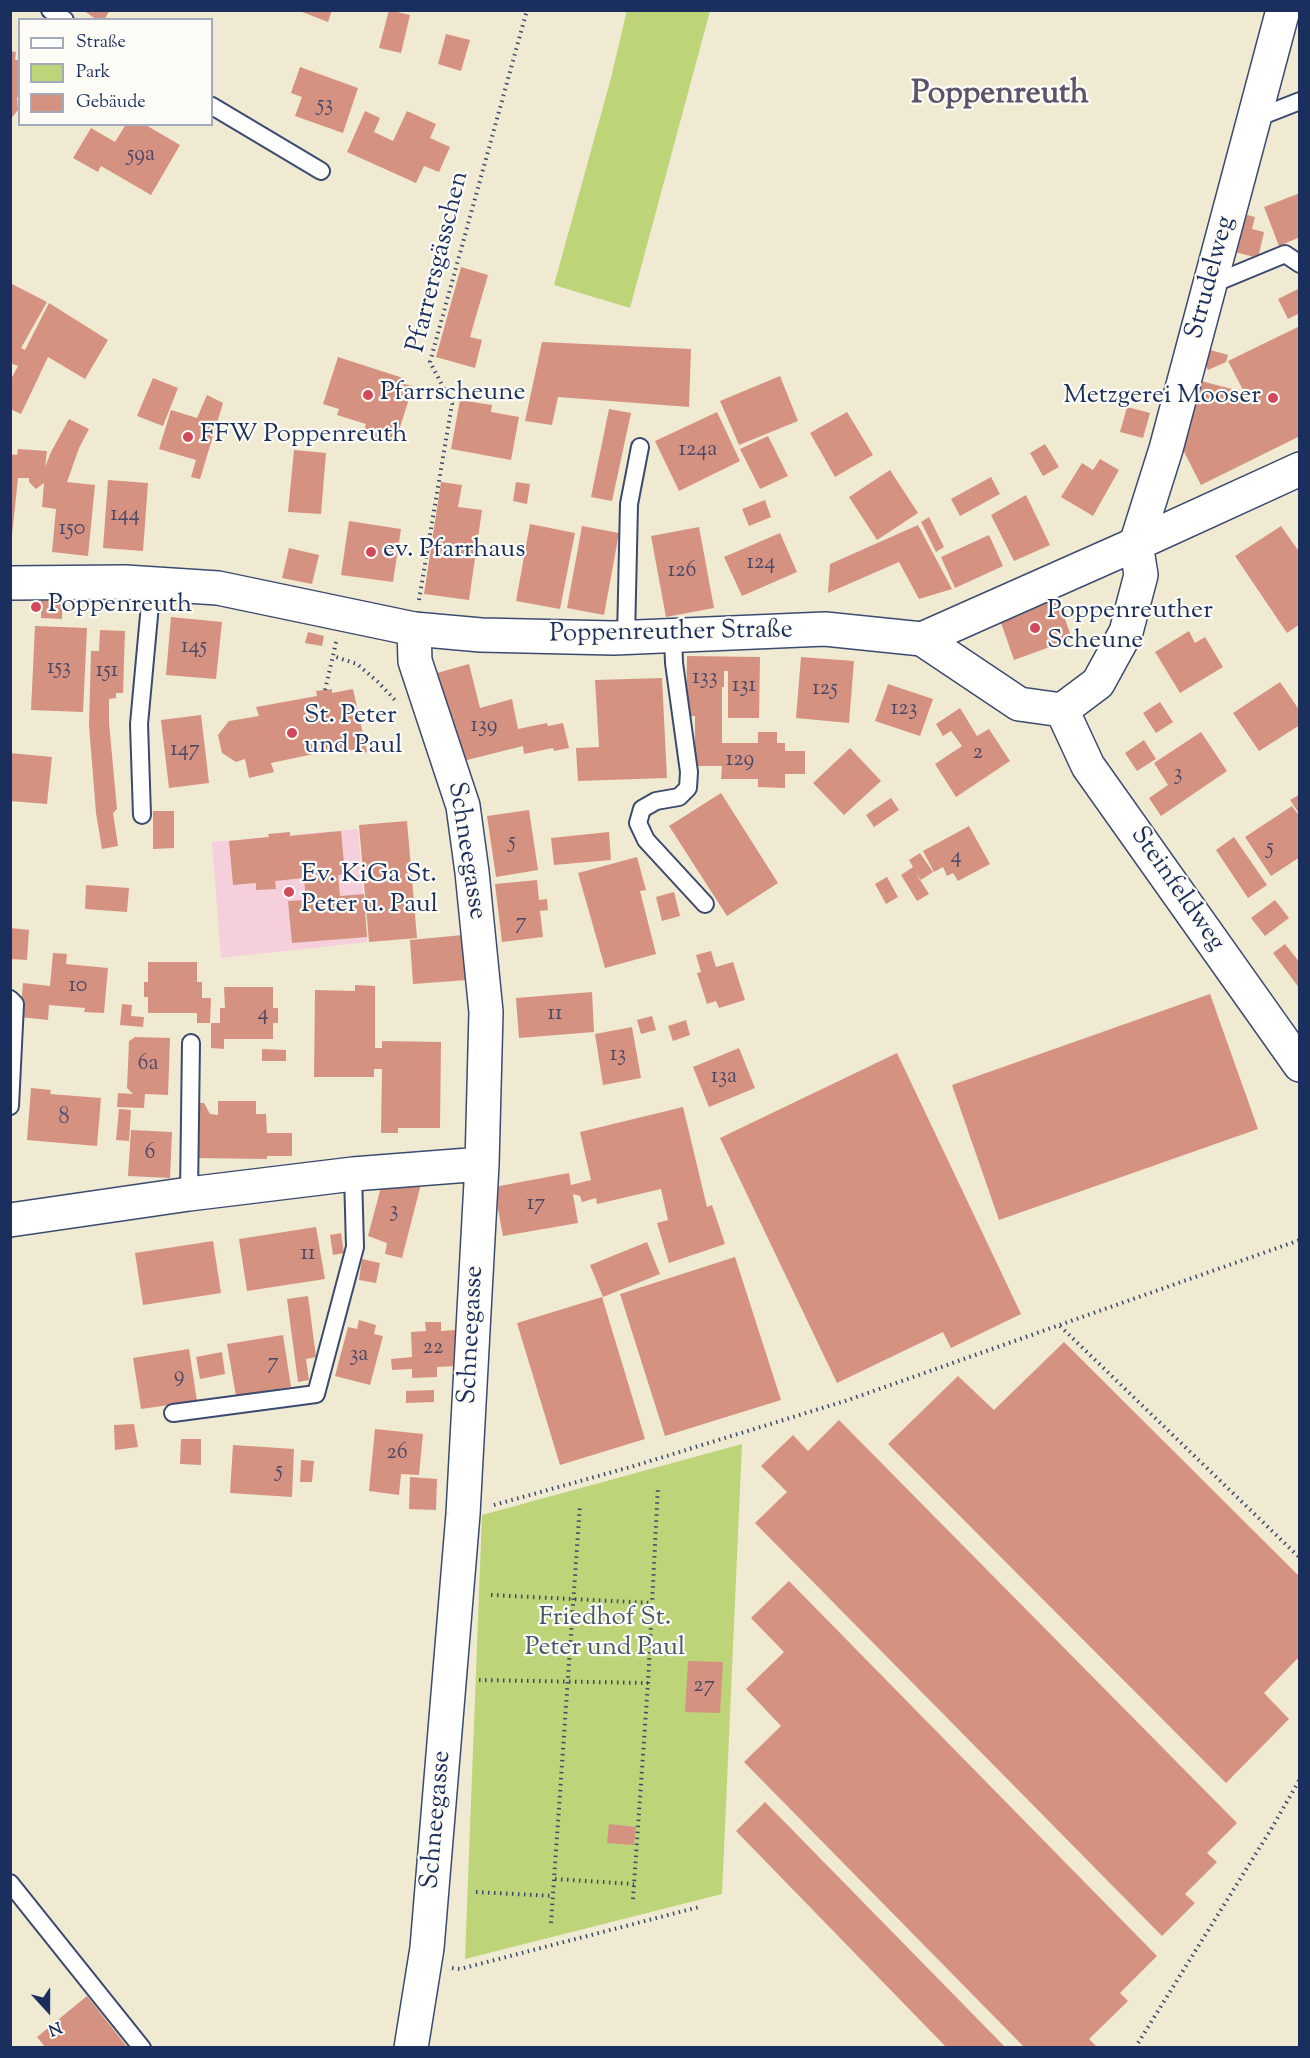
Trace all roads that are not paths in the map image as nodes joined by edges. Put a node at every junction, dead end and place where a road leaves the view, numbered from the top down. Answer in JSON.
{"nodes":[{"id":1,"x":50,"y":10,"type":"edge"},
{"id":2,"x":1283,"y":10,"type":"edge"},
{"id":3,"x":63,"y":18,"type":"edge"},
{"id":4,"x":1299,"y":101,"type":"edge"},
{"id":5,"x":213,"y":107,"type":"edge"},
{"id":6,"x":1254,"y":119,"type":"junction"},
{"id":7,"x":321,"y":171,"type":"dead end"},
{"id":8,"x":1299,"y":264,"type":"edge"},
{"id":9,"x":1210,"y":285,"type":"junction"},
{"id":10,"x":640,"y":447,"type":"dead end"},
{"id":11,"x":1299,"y":469,"type":"edge"},
{"id":12,"x":1136,"y":544,"type":"junction"},
{"id":13,"x":152,"y":582,"type":"junction"},
{"id":14,"x":10,"y":583,"type":"edge"},
{"id":15,"x":414,"y":629,"type":"junction"},
{"id":16,"x":673,"y":636,"type":"junction"},
{"id":17,"x":627,"y":638,"type":"junction"},
{"id":18,"x":922,"y":639,"type":"junction"},
{"id":19,"x":1062,"y":710,"type":"junction"},
{"id":20,"x":142,"y":815,"type":"dead end"},
{"id":21,"x":705,"y":904,"type":"dead end"},
{"id":22,"x":10,"y":999,"type":"edge"},
{"id":23,"x":191,"y":1043,"type":"dead end"},
{"id":24,"x":1299,"y":1065,"type":"edge"},
{"id":25,"x":10,"y":1106,"type":"edge"},
{"id":26,"x":482,"y":1164,"type":"junction"},
{"id":27,"x":353,"y":1174,"type":"junction"},
{"id":28,"x":189,"y":1194,"type":"junction"},
{"id":29,"x":10,"y":1220,"type":"edge"},
{"id":30,"x":173,"y":1413,"type":"dead end"},
{"id":31,"x":10,"y":1883,"type":"edge"},
{"id":32,"x":142,"y":2048,"type":"edge"},
{"id":33,"x":411,"y":2048,"type":"edge"}],
"edges":[{"from":1,"to":3,"type":"lane"},
{"from":2,"to":6,"type":"street","name":"Strudelweg"},
{"from":4,"to":6,"type":"lane"},
{"from":5,"to":7,"type":"lane"},
{"from":6,"to":9,"type":"street","name":"Strudelweg"},
{"from":8,"to":9,"type":"lane"},
{"from":9,"to":12,"type":"street","name":"Strudelweg"},
{"from":10,"to":17,"type":"lane"},
{"from":11,"to":12,"type":"street","name":"Poppenreuther Straße"},
{"from":12,"to":18,"type":"street","name":"Poppenreuther Straße"},
{"from":12,"to":19,"type":"street"},
{"from":13,"to":14,"type":"street","name":"Poppenreuther Straße"},
{"from":13,"to":15,"type":"street","name":"Poppenreuther Straße"},
{"from":13,"to":20,"type":"lane"},
{"from":15,"to":17,"type":"street","name":"Poppenreuther Straße"},
{"from":15,"to":26,"type":"street","name":"Schneegasse"},
{"from":16,"to":17,"type":"street","name":"Poppenreuther Straße"},
{"from":16,"to":18,"type":"street","name":"Poppenreuther Straße"},
{"from":16,"to":21,"type":"lane"},
{"from":18,"to":19,"type":"street"},
{"from":19,"to":24,"type":"street","name":"Steinfeldweg"},
{"from":22,"to":25,"type":"lane"},
{"from":23,"to":28,"type":"lane"},
{"from":26,"to":27,"type":"street"},
{"from":26,"to":33,"type":"street","name":"Schneegasse"},
{"from":27,"to":28,"type":"street"},
{"from":27,"to":30,"type":"lane"},
{"from":28,"to":29,"type":"street"},
{"from":31,"to":32,"type":"lane"}]}
